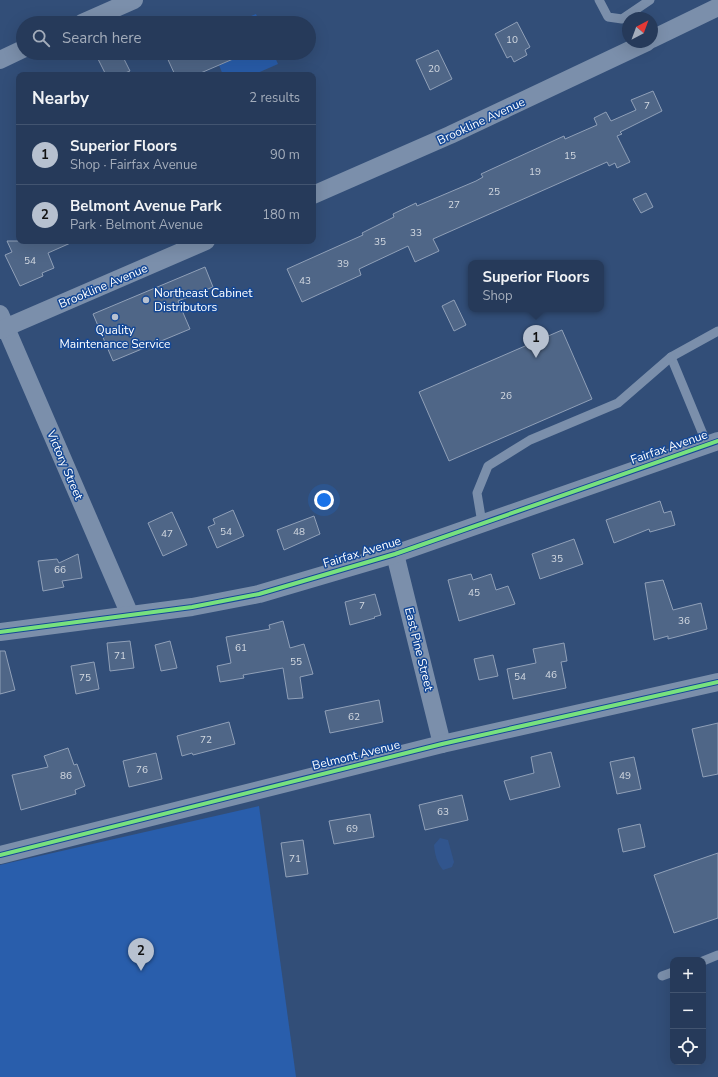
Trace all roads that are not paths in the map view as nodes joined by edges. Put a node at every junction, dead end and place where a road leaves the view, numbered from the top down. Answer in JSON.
{"nodes":[{"id":1,"x":134,"y":0,"type":"edge"},
{"id":2,"x":599,"y":0,"type":"edge"},
{"id":3,"x":650,"y":0,"type":"edge"},
{"id":4,"x":718,"y":7,"type":"edge"},
{"id":5,"x":98,"y":16,"type":"edge"},
{"id":6,"x":658,"y":36,"type":"edge"},
{"id":7,"x":633,"y":48,"type":"edge"},
{"id":8,"x":16,"y":52,"type":"edge"},
{"id":9,"x":0,"y":60,"type":"edge"},
{"id":10,"x":316,"y":194,"type":"edge"},
{"id":11,"x":199,"y":244,"type":"edge"},
{"id":12,"x":2,"y":324,"type":"edge"},
{"id":13,"x":718,"y":331,"type":"edge"},
{"id":14,"x":671,"y":358,"type":"junction"},
{"id":15,"x":713,"y":443,"type":"edge"},
{"id":16,"x":482,"y":523,"type":"junction"},
{"id":17,"x":395,"y":554,"type":"junction"},
{"id":18,"x":130,"y":615,"type":"junction"},
{"id":19,"x":0,"y":632,"type":"edge"},
{"id":20,"x":718,"y":682,"type":"edge"},
{"id":21,"x":442,"y":744,"type":"junction"},
{"id":22,"x":0,"y":855,"type":"edge"},
{"id":23,"x":718,"y":955,"type":"edge"},
{"id":24,"x":706,"y":960,"type":"edge"},
{"id":25,"x":670,"y":973,"type":"edge"},
{"id":26,"x":662,"y":976,"type":"dead end"}],
"edges":[{"from":1,"to":5,"type":"street"},
{"from":2,"to":3,"type":"lane"},
{"from":4,"to":6,"type":"street"},
{"from":7,"to":10,"type":"street","name":"Brookline Avenue"},
{"from":8,"to":9,"type":"street"},
{"from":11,"to":12,"type":"street","name":"Brookline Avenue"},
{"from":12,"to":18,"type":"street","name":"Victory Street"},
{"from":13,"to":14,"type":"lane"},
{"from":14,"to":15,"type":"lane"},
{"from":14,"to":16,"type":"lane"},
{"from":15,"to":16,"type":"street","name":"Fairfax Avenue"},
{"from":16,"to":17,"type":"street","name":"Fairfax Avenue"},
{"from":17,"to":18,"type":"street","name":"Fairfax Avenue"},
{"from":17,"to":21,"type":"street","name":"East Pine Street"},
{"from":18,"to":19,"type":"street","name":"Fairfax Avenue"},
{"from":20,"to":21,"type":"street","name":"Belmont Avenue"},
{"from":21,"to":22,"type":"street","name":"Belmont Avenue"},
{"from":23,"to":24,"type":"lane"},
{"from":25,"to":26,"type":"lane"}]}
